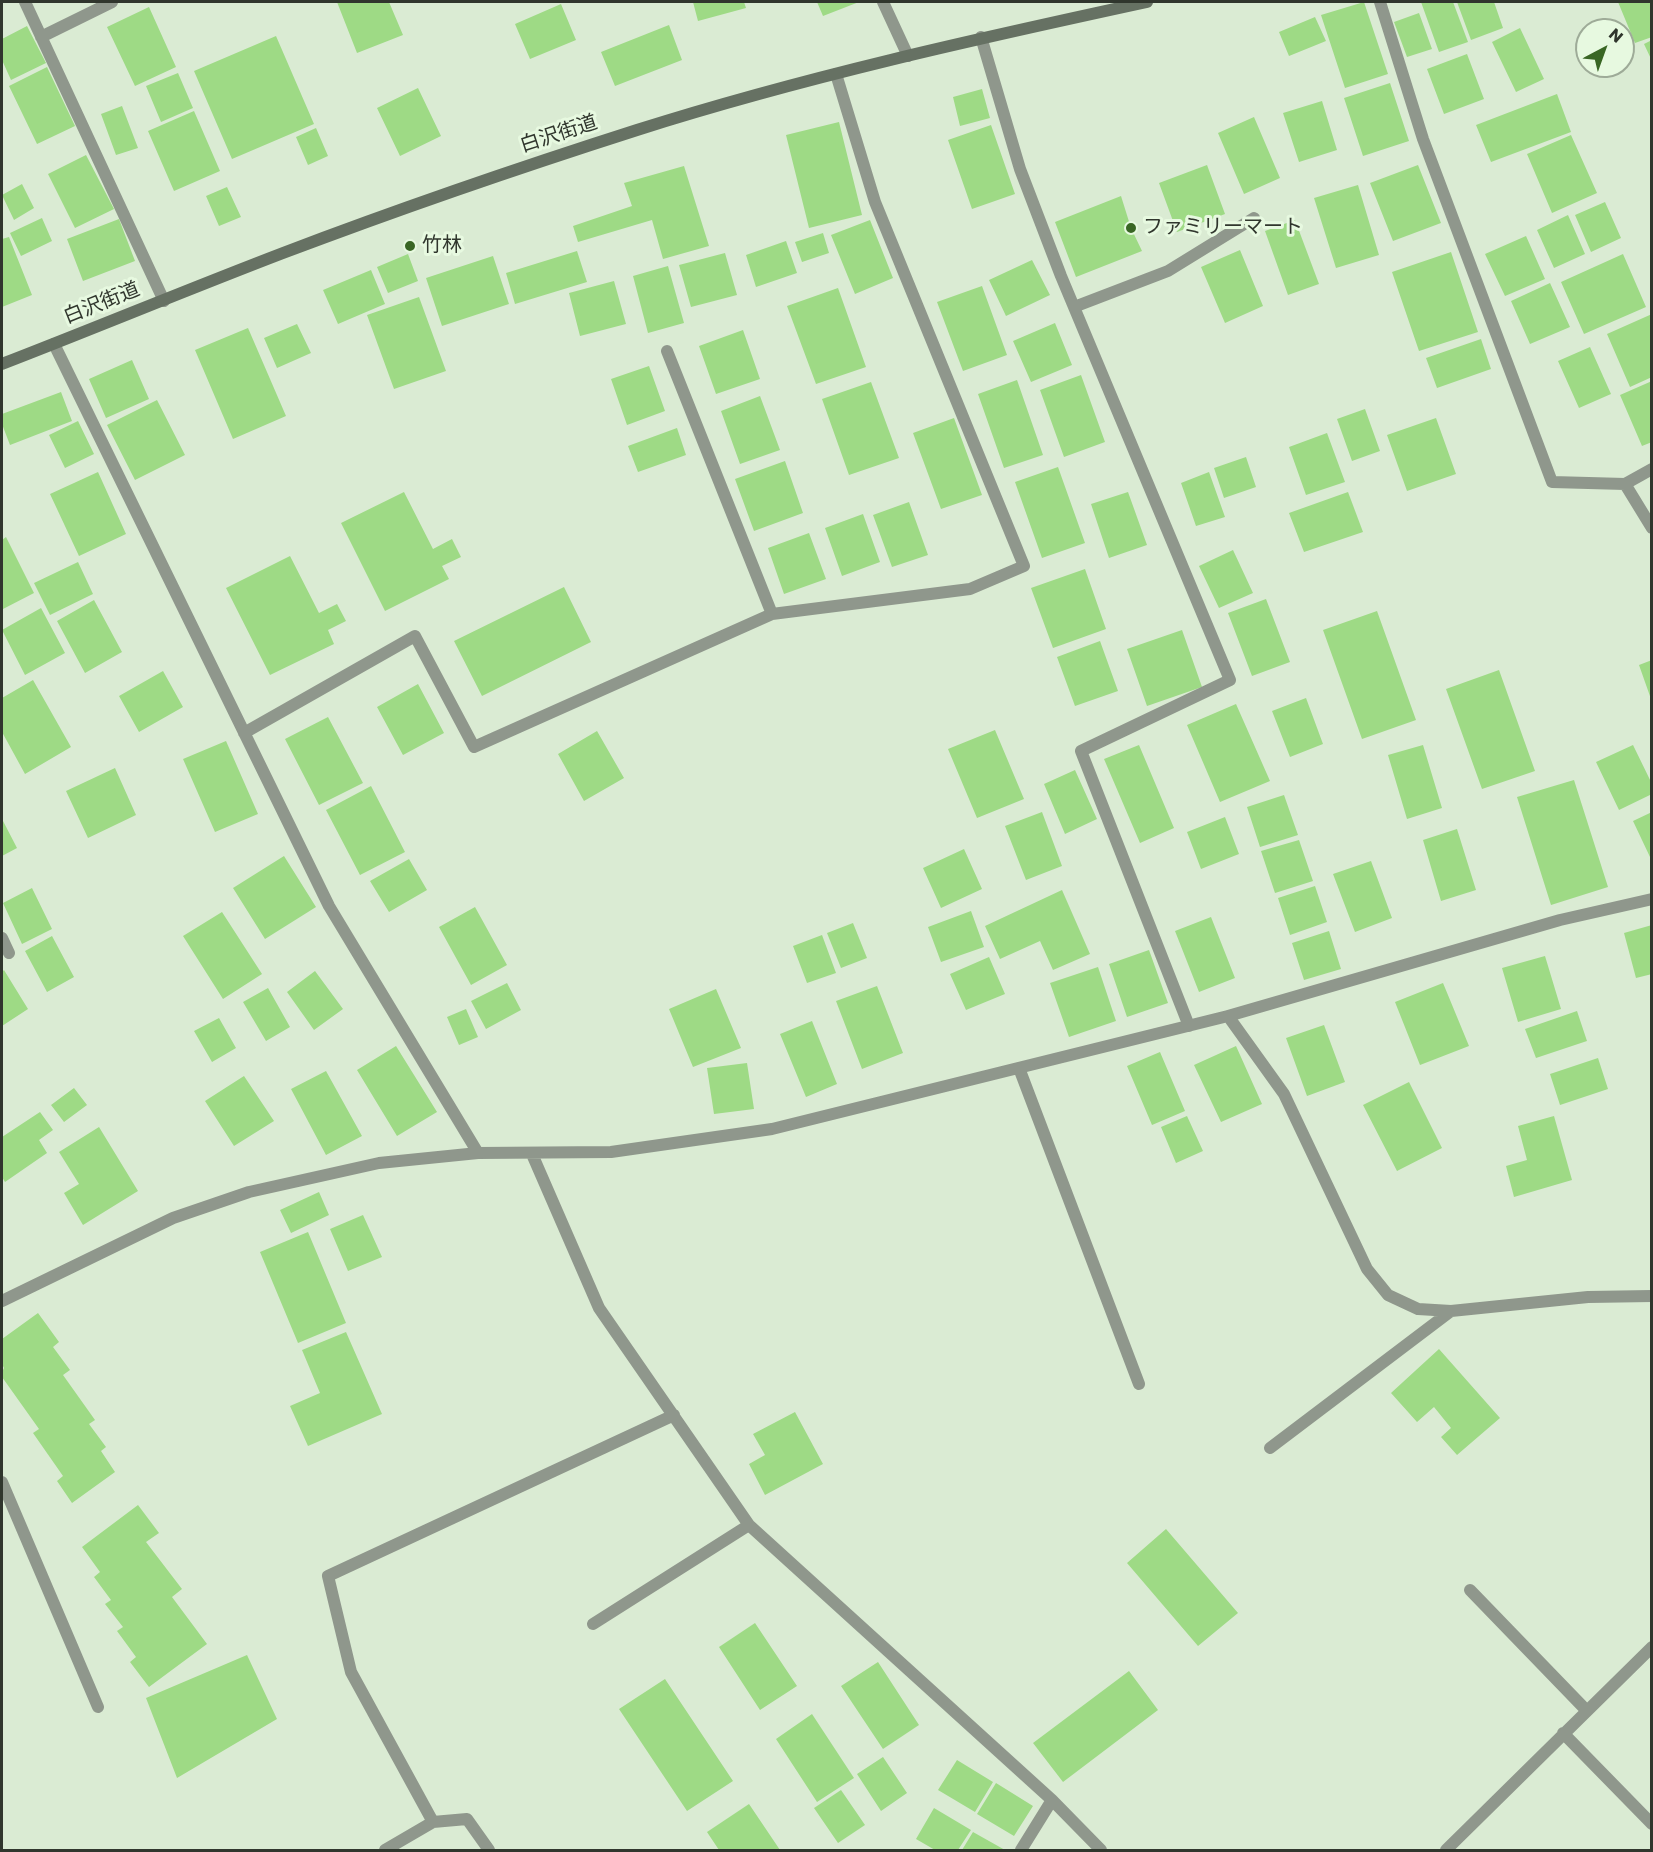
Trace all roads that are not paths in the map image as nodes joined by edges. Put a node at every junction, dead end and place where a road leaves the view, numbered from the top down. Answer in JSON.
{"nodes":[{"id":1,"x":25,"y":2,"type":"edge"},
{"id":2,"x":112,"y":2,"type":"edge"},
{"id":3,"x":883,"y":2,"type":"edge"},
{"id":4,"x":1147,"y":2,"type":"edge"},
{"id":5,"x":1380,"y":2,"type":"edge"},
{"id":6,"x":41,"y":37,"type":"junction"},
{"id":7,"x":981,"y":38,"type":"junction"},
{"id":8,"x":908,"y":56,"type":"junction"},
{"id":9,"x":836,"y":74,"type":"junction"},
{"id":10,"x":1254,"y":218,"type":"dead end"},
{"id":11,"x":164,"y":301,"type":"junction"},
{"id":12,"x":1074,"y":307,"type":"junction"},
{"id":13,"x":54,"y":344,"type":"junction"},
{"id":14,"x":667,"y":351,"type":"dead end"},
{"id":15,"x":2,"y":364,"type":"edge"},
{"id":16,"x":1652,"y":469,"type":"edge"},
{"id":17,"x":1625,"y":484,"type":"junction"},
{"id":18,"x":1652,"y":528,"type":"edge"},
{"id":19,"x":772,"y":614,"type":"junction"},
{"id":20,"x":244,"y":734,"type":"junction"},
{"id":21,"x":1652,"y":899,"type":"edge"},
{"id":22,"x":2,"y":938,"type":"edge"},
{"id":23,"x":9,"y":953,"type":"dead end"},
{"id":24,"x":1228,"y":1016,"type":"junction"},
{"id":25,"x":1189,"y":1026,"type":"junction"},
{"id":26,"x":1019,"y":1068,"type":"junction"},
{"id":27,"x":478,"y":1153,"type":"junction"},
{"id":28,"x":532,"y":1154,"type":"junction"},
{"id":29,"x":1652,"y":1296,"type":"edge"},
{"id":30,"x":2,"y":1301,"type":"edge"},
{"id":31,"x":1451,"y":1311,"type":"junction"},
{"id":32,"x":1139,"y":1384,"type":"dead end"},
{"id":33,"x":674,"y":1415,"type":"junction"},
{"id":34,"x":1270,"y":1448,"type":"dead end"},
{"id":35,"x":2,"y":1482,"type":"edge"},
{"id":36,"x":749,"y":1525,"type":"junction"},
{"id":37,"x":1470,"y":1590,"type":"dead end"},
{"id":38,"x":593,"y":1624,"type":"dead end"},
{"id":39,"x":1652,"y":1647,"type":"edge"},
{"id":40,"x":98,"y":1707,"type":"dead end"},
{"id":41,"x":1587,"y":1711,"type":"junction"},
{"id":42,"x":1563,"y":1732,"type":"junction"},
{"id":43,"x":1052,"y":1800,"type":"junction"},
{"id":44,"x":433,"y":1822,"type":"junction"},
{"id":45,"x":1652,"y":1824,"type":"edge"},
{"id":46,"x":385,"y":1851,"type":"edge"},
{"id":47,"x":489,"y":1851,"type":"edge"},
{"id":48,"x":1021,"y":1851,"type":"edge"},
{"id":49,"x":1101,"y":1851,"type":"edge"},
{"id":50,"x":1446,"y":1851,"type":"edge"}],
"edges":[{"from":1,"to":6,"type":"street"},
{"from":2,"to":6,"type":"street"},
{"from":3,"to":8,"type":"street"},
{"from":4,"to":7,"type":"main road","name":"白沢街道"},
{"from":5,"to":17,"type":"street"},
{"from":6,"to":11,"type":"street"},
{"from":7,"to":8,"type":"main road","name":"白沢街道"},
{"from":7,"to":12,"type":"street"},
{"from":8,"to":9,"type":"main road","name":"白沢街道"},
{"from":9,"to":11,"type":"main road","name":"白沢街道"},
{"from":9,"to":19,"type":"street"},
{"from":10,"to":12,"type":"street"},
{"from":11,"to":13,"type":"main road","name":"白沢街道"},
{"from":12,"to":25,"type":"street"},
{"from":13,"to":15,"type":"main road","name":"白沢街道"},
{"from":13,"to":20,"type":"street"},
{"from":14,"to":19,"type":"street"},
{"from":16,"to":17,"type":"street"},
{"from":17,"to":18,"type":"street"},
{"from":19,"to":20,"type":"street"},
{"from":20,"to":27,"type":"street"},
{"from":21,"to":24,"type":"street"},
{"from":22,"to":23,"type":"street"},
{"from":24,"to":25,"type":"street"},
{"from":24,"to":31,"type":"street"},
{"from":25,"to":26,"type":"street"},
{"from":26,"to":28,"type":"street"},
{"from":26,"to":32,"type":"street"},
{"from":27,"to":28,"type":"street"},
{"from":27,"to":30,"type":"street"},
{"from":28,"to":33,"type":"street"},
{"from":29,"to":31,"type":"street"},
{"from":31,"to":34,"type":"street"},
{"from":33,"to":36,"type":"street"},
{"from":33,"to":44,"type":"street"},
{"from":35,"to":40,"type":"street"},
{"from":36,"to":38,"type":"street"},
{"from":36,"to":43,"type":"street"},
{"from":37,"to":41,"type":"street"},
{"from":39,"to":41,"type":"street"},
{"from":41,"to":42,"type":"street"},
{"from":42,"to":45,"type":"street"},
{"from":42,"to":50,"type":"street"},
{"from":43,"to":48,"type":"street"},
{"from":43,"to":49,"type":"street"},
{"from":44,"to":46,"type":"street"},
{"from":44,"to":47,"type":"street"}]}
